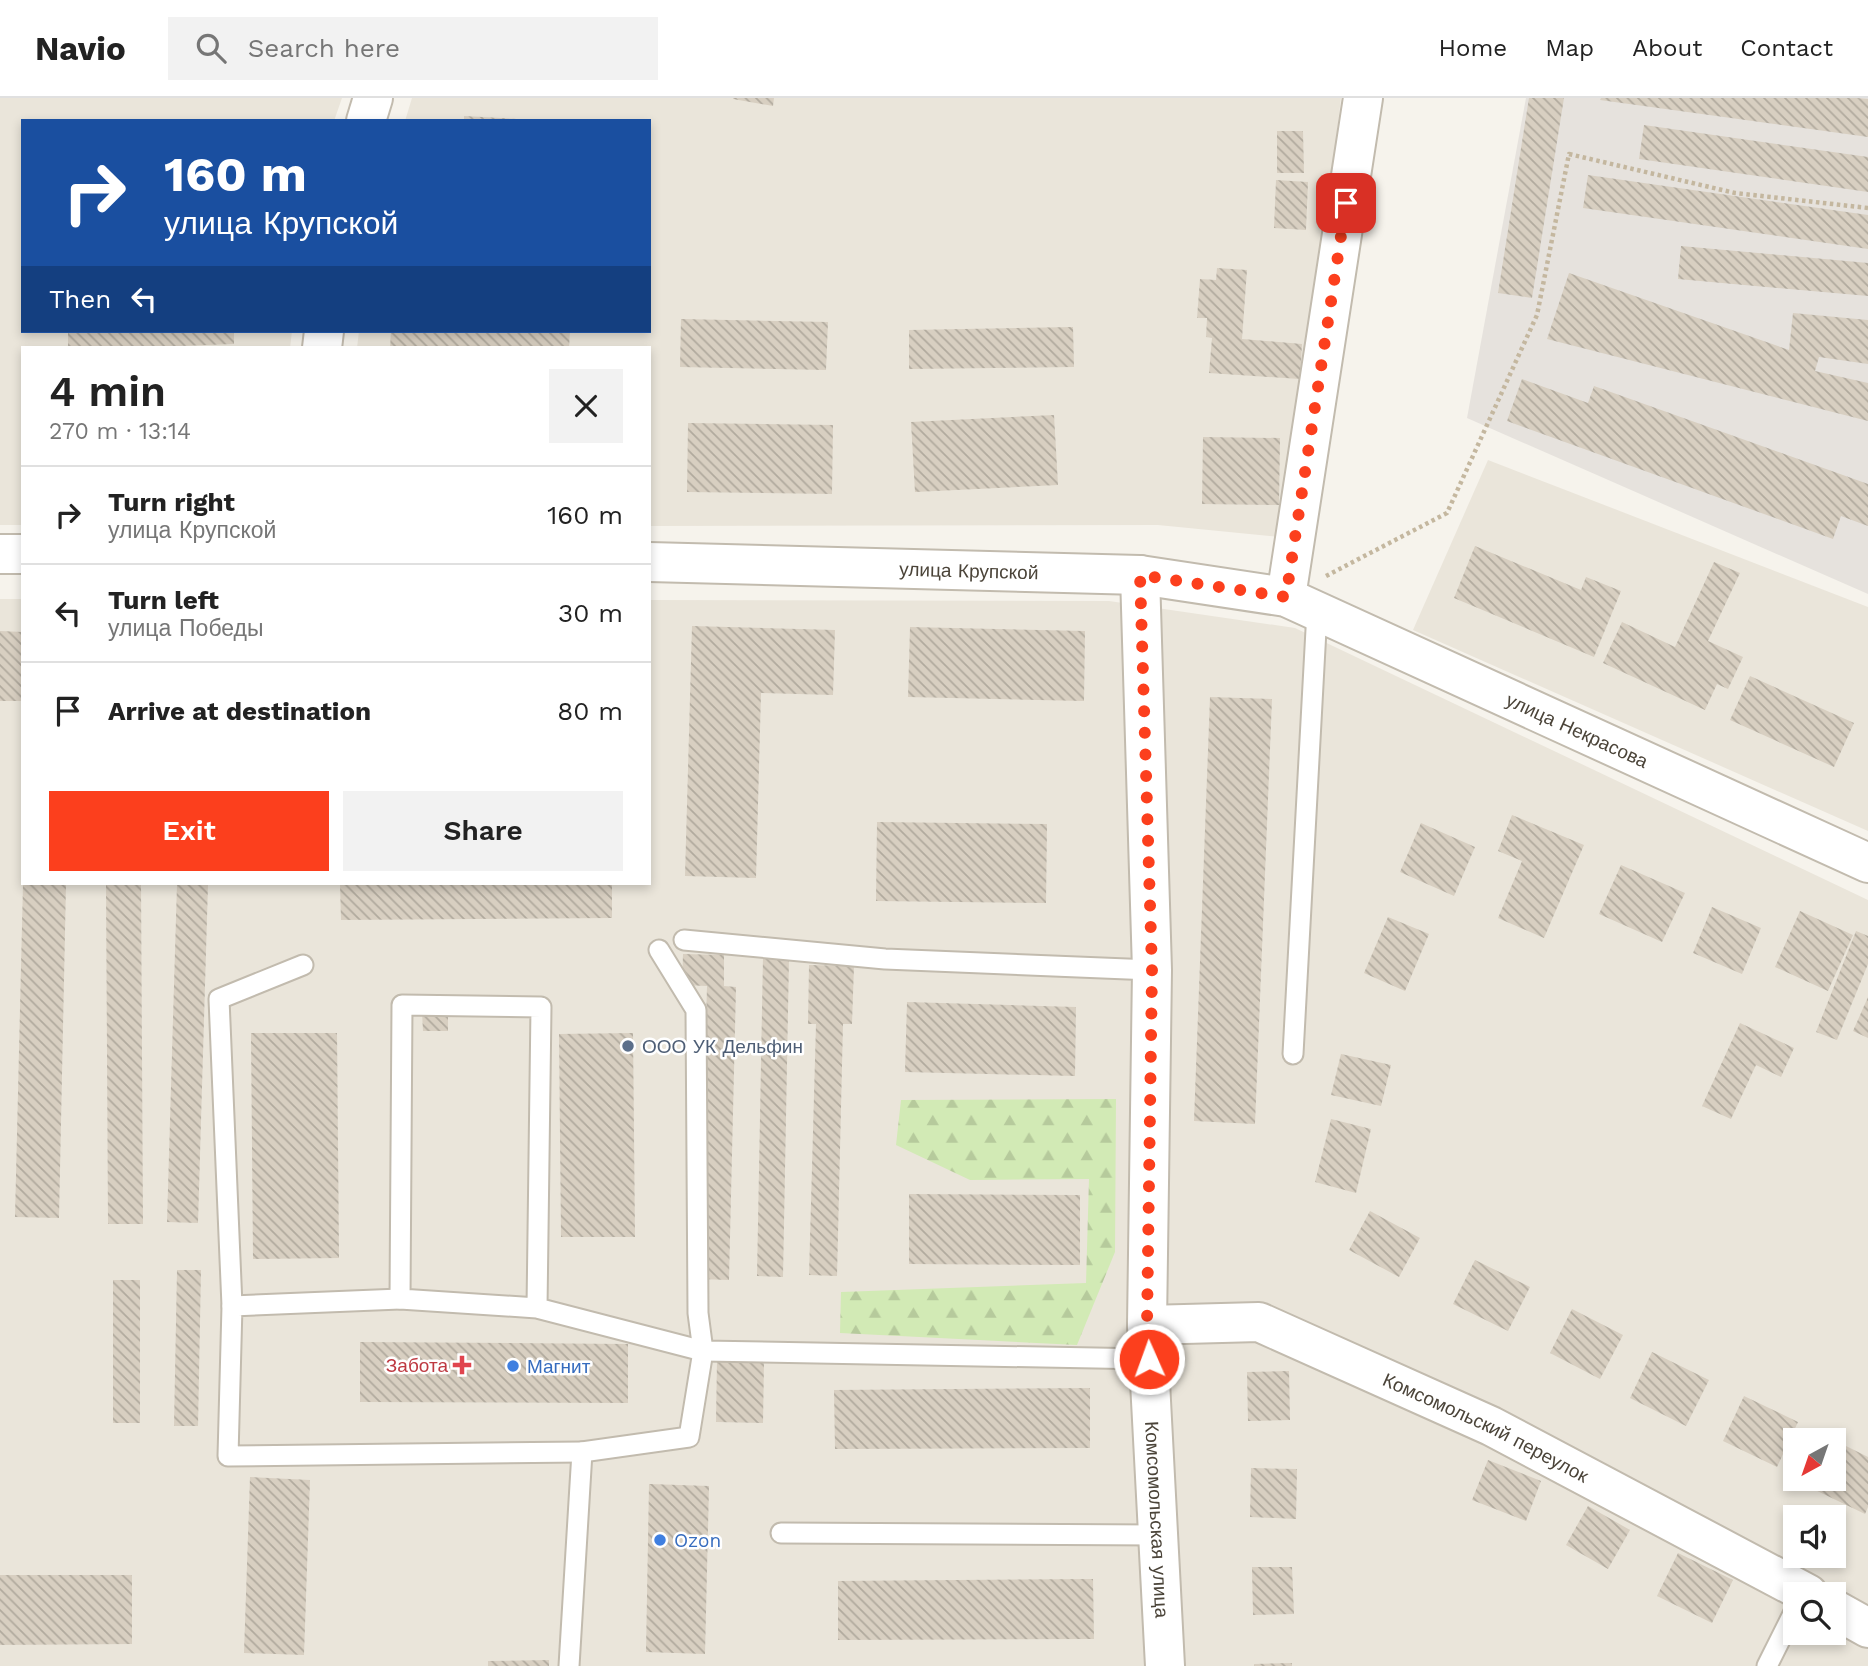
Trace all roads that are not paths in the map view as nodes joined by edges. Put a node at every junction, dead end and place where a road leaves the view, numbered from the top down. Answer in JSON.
{"nodes":[{"id":1,"x":373,"y":98,"type":"edge"},
{"id":2,"x":1363,"y":98,"type":"edge"},
{"id":3,"x":367,"y":119,"type":"edge"},
{"id":4,"x":0,"y":554,"type":"edge"},
{"id":5,"x":21,"y":554,"type":"edge"},
{"id":6,"x":651,"y":562,"type":"edge"},
{"id":7,"x":1140,"y":575,"type":"junction"},
{"id":8,"x":1302,"y":604,"type":"junction"},
{"id":9,"x":1868,"y":863,"type":"edge"},
{"id":10,"x":684,"y":940,"type":"dead end"},
{"id":11,"x":659,"y":950,"type":"dead end"},
{"id":12,"x":303,"y":965,"type":"dead end"},
{"id":13,"x":1152,"y":970,"type":"junction"},
{"id":14,"x":1293,"y":1054,"type":"dead end"},
{"id":15,"x":400,"y":1299,"type":"junction"},
{"id":16,"x":232,"y":1306,"type":"junction"},
{"id":17,"x":537,"y":1308,"type":"junction"},
{"id":18,"x":1148,"y":1342,"type":"junction"},
{"id":19,"x":703,"y":1351,"type":"junction"},
{"id":20,"x":582,"y":1452,"type":"junction"},
{"id":21,"x":780,"y":1533,"type":"dead end"},
{"id":22,"x":1158,"y":1535,"type":"junction"},
{"id":23,"x":1783,"y":1585,"type":"edge"},
{"id":24,"x":1846,"y":1617,"type":"edge"},
{"id":25,"x":1868,"y":1628,"type":"edge"},
{"id":26,"x":1783,"y":1640,"type":"edge"},
{"id":27,"x":569,"y":1666,"type":"edge"},
{"id":28,"x":1165,"y":1666,"type":"edge"},
{"id":29,"x":1767,"y":1666,"type":"edge"}],
"edges":[{"from":1,"to":3,"type":"street"},
{"from":2,"to":8,"type":"street"},
{"from":4,"to":5,"type":"street"},
{"from":6,"to":7,"type":"street","name":"улица Крупской"},
{"from":7,"to":8,"type":"street","name":"улица Крупской"},
{"from":7,"to":13,"type":"street","name":"Комсомольская улица"},
{"from":8,"to":9,"type":"street","name":"улица Некрасова"},
{"from":8,"to":14,"type":"lane"},
{"from":10,"to":13,"type":"lane"},
{"from":11,"to":19,"type":"lane"},
{"from":12,"to":16,"type":"lane"},
{"from":13,"to":18,"type":"street","name":"Комсомольская улица"},
{"from":15,"to":16,"type":"lane"},
{"from":15,"to":17,"type":"lane"},
{"from":15,"to":17,"type":"lane"},
{"from":16,"to":20,"type":"lane"},
{"from":17,"to":19,"type":"lane"},
{"from":18,"to":19,"type":"lane"},
{"from":18,"to":22,"type":"street","name":"Комсомольская улица"},
{"from":18,"to":23,"type":"street","name":"Комсомольский переулок"},
{"from":19,"to":20,"type":"lane"},
{"from":20,"to":27,"type":"lane"},
{"from":21,"to":22,"type":"lane"},
{"from":22,"to":28,"type":"street","name":"Комсомольская улица"},
{"from":24,"to":25,"type":"street","name":"Комсомольский переулок"},
{"from":26,"to":29,"type":"lane"}]}
